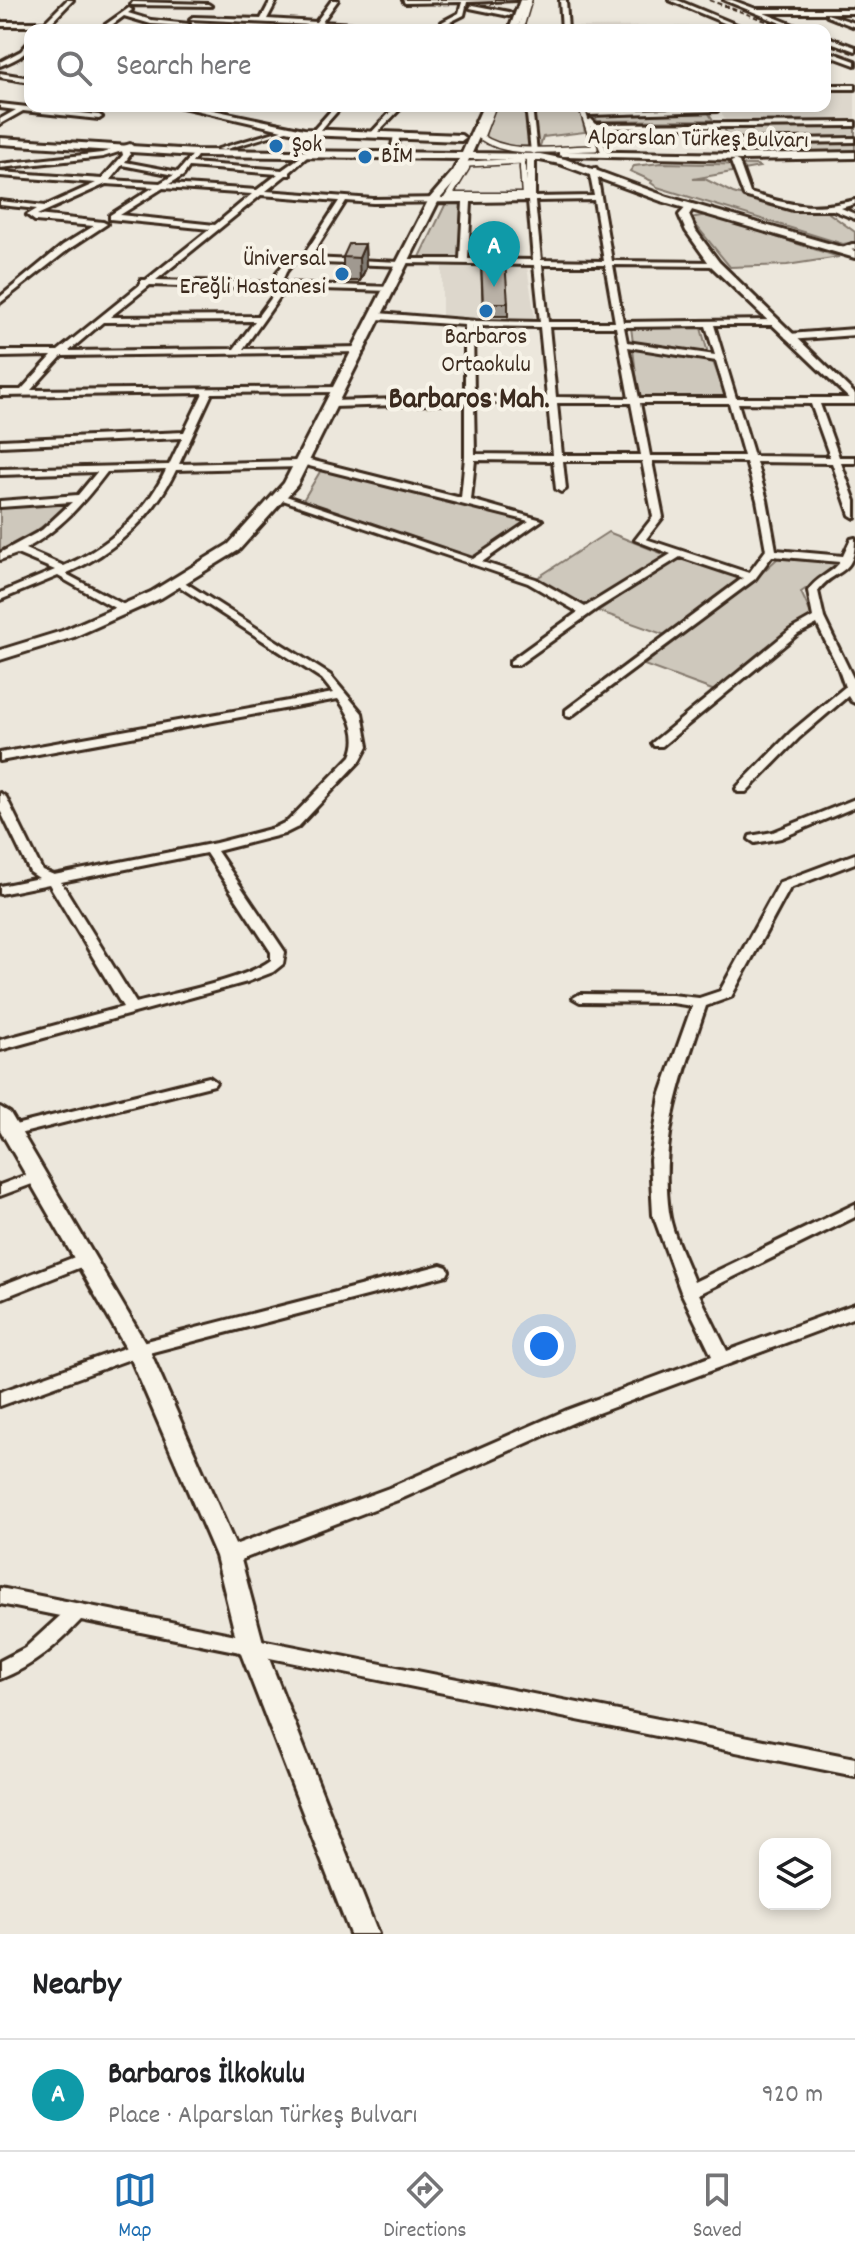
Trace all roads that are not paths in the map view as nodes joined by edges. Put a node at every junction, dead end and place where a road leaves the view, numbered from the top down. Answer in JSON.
{"nodes":[{"id":1,"x":70,"y":0,"type":"edge"},
{"id":2,"x":274,"y":0,"type":"edge"},
{"id":3,"x":335,"y":0,"type":"edge"},
{"id":4,"x":405,"y":0,"type":"edge"},
{"id":5,"x":513,"y":0,"type":"edge"},
{"id":6,"x":527,"y":0,"type":"edge"},
{"id":7,"x":563,"y":0,"type":"edge"},
{"id":8,"x":672,"y":0,"type":"edge"},
{"id":9,"x":727,"y":0,"type":"edge"},
{"id":10,"x":791,"y":0,"type":"edge"},
{"id":11,"x":135,"y":2,"type":"edge"},
{"id":12,"x":464,"y":2,"type":"edge"},
{"id":13,"x":211,"y":3,"type":"edge"},
{"id":14,"x":755,"y":11,"type":"junction"},
{"id":15,"x":817,"y":11,"type":"junction"},
{"id":16,"x":855,"y":11,"type":"edge"},
{"id":17,"x":124,"y":14,"type":"junction"},
{"id":18,"x":509,"y":14,"type":"junction"},
{"id":19,"x":193,"y":19,"type":"junction"},
{"id":20,"x":263,"y":21,"type":"junction"},
{"id":21,"x":444,"y":23,"type":"dead end"},
{"id":22,"x":0,"y":24,"type":"edge"},
{"id":23,"x":46,"y":24,"type":"edge"},
{"id":24,"x":110,"y":24,"type":"edge"},
{"id":25,"x":186,"y":24,"type":"joint"},
{"id":26,"x":319,"y":24,"type":"joint"},
{"id":27,"x":399,"y":24,"type":"edge"},
{"id":28,"x":506,"y":24,"type":"edge"},
{"id":29,"x":516,"y":24,"type":"edge"},
{"id":30,"x":521,"y":24,"type":"edge"},
{"id":31,"x":565,"y":24,"type":"edge"},
{"id":32,"x":734,"y":24,"type":"edge"},
{"id":33,"x":788,"y":24,"type":"edge"},
{"id":34,"x":24,"y":26,"type":"edge"},
{"id":35,"x":855,"y":27,"type":"edge"},
{"id":36,"x":831,"y":34,"type":"edge"},
{"id":37,"x":831,"y":39,"type":"edge"},
{"id":38,"x":855,"y":49,"type":"edge"},
{"id":39,"x":24,"y":51,"type":"edge"},
{"id":40,"x":831,"y":54,"type":"edge"},
{"id":41,"x":855,"y":63,"type":"edge"},
{"id":42,"x":0,"y":64,"type":"edge"},
{"id":43,"x":0,"y":75,"type":"edge"},
{"id":44,"x":24,"y":79,"type":"edge"},
{"id":45,"x":831,"y":87,"type":"edge"},
{"id":46,"x":855,"y":87,"type":"edge"},
{"id":47,"x":24,"y":101,"type":"edge"},
{"id":48,"x":0,"y":106,"type":"edge"},
{"id":49,"x":11,"y":107,"type":"junction"},
{"id":50,"x":23,"y":108,"type":"joint"},
{"id":51,"x":57,"y":112,"type":"edge"},
{"id":52,"x":222,"y":112,"type":"edge"},
{"id":53,"x":333,"y":112,"type":"edge"},
{"id":54,"x":394,"y":112,"type":"edge"},
{"id":55,"x":475,"y":112,"type":"edge"},
{"id":56,"x":487,"y":112,"type":"edge"},
{"id":57,"x":488,"y":112,"type":"edge"},
{"id":58,"x":530,"y":112,"type":"edge"},
{"id":59,"x":586,"y":112,"type":"edge"},
{"id":60,"x":587,"y":112,"type":"edge"},
{"id":61,"x":716,"y":112,"type":"edge"},
{"id":62,"x":99,"y":117,"type":"dead end"},
{"id":63,"x":0,"y":122,"type":"edge"},
{"id":64,"x":855,"y":124,"type":"edge"},
{"id":65,"x":716,"y":125,"type":"junction"},
{"id":66,"x":594,"y":126,"type":"junction"},
{"id":67,"x":290,"y":129,"type":"junction"},
{"id":68,"x":314,"y":133,"type":"junction"},
{"id":69,"x":373,"y":134,"type":"junction"},
{"id":70,"x":397,"y":135,"type":"junction"},
{"id":71,"x":0,"y":138,"type":"edge"},
{"id":72,"x":473,"y":140,"type":"junction"},
{"id":73,"x":855,"y":140,"type":"edge"},
{"id":74,"x":725,"y":142,"type":"junction"},
{"id":75,"x":127,"y":148,"type":"junction"},
{"id":76,"x":221,"y":149,"type":"junction"},
{"id":77,"x":393,"y":151,"type":"junction"},
{"id":78,"x":428,"y":152,"type":"junction"},
{"id":79,"x":458,"y":152,"type":"junction"},
{"id":80,"x":196,"y":153,"type":"junction"},
{"id":81,"x":308,"y":153,"type":"junction"},
{"id":82,"x":535,"y":153,"type":"junction"},
{"id":83,"x":513,"y":154,"type":"junction"},
{"id":84,"x":605,"y":154,"type":"junction"},
{"id":85,"x":855,"y":158,"type":"edge"},
{"id":86,"x":645,"y":159,"type":"junction"},
{"id":87,"x":56,"y":160,"type":"junction"},
{"id":88,"x":734,"y":160,"type":"junction"},
{"id":89,"x":120,"y":163,"type":"junction"},
{"id":90,"x":592,"y":164,"type":"junction"},
{"id":91,"x":187,"y":165,"type":"junction"},
{"id":92,"x":0,"y":166,"type":"edge"},
{"id":93,"x":287,"y":173,"type":"junction"},
{"id":94,"x":0,"y":174,"type":"edge"},
{"id":95,"x":180,"y":174,"type":"junction"},
{"id":96,"x":621,"y":174,"type":"junction"},
{"id":97,"x":23,"y":177,"type":"junction"},
{"id":98,"x":104,"y":182,"type":"junction"},
{"id":99,"x":0,"y":184,"type":"edge"},
{"id":100,"x":159,"y":186,"type":"junction"},
{"id":101,"x":258,"y":194,"type":"junction"},
{"id":102,"x":445,"y":194,"type":"junction"},
{"id":103,"x":596,"y":198,"type":"junction"},
{"id":104,"x":344,"y":199,"type":"junction"},
{"id":105,"x":467,"y":199,"type":"junction"},
{"id":106,"x":531,"y":199,"type":"junction"},
{"id":107,"x":855,"y":202,"type":"edge"},
{"id":108,"x":0,"y":203,"type":"edge"},
{"id":109,"x":689,"y":207,"type":"junction"},
{"id":110,"x":46,"y":208,"type":"junction"},
{"id":111,"x":834,"y":208,"type":"junction"},
{"id":112,"x":707,"y":210,"type":"junction"},
{"id":113,"x":113,"y":217,"type":"junction"},
{"id":114,"x":855,"y":217,"type":"edge"},
{"id":115,"x":103,"y":224,"type":"junction"},
{"id":116,"x":214,"y":227,"type":"junction"},
{"id":117,"x":855,"y":246,"type":"edge"},
{"id":118,"x":839,"y":251,"type":"junction"},
{"id":119,"x":855,"y":255,"type":"edge"},
{"id":120,"x":304,"y":261,"type":"junction"},
{"id":121,"x":404,"y":262,"type":"junction"},
{"id":122,"x":464,"y":263,"type":"junction"},
{"id":123,"x":538,"y":263,"type":"junction"},
{"id":124,"x":609,"y":264,"type":"junction"},
{"id":125,"x":715,"y":264,"type":"junction"},
{"id":126,"x":144,"y":282,"type":"junction"},
{"id":127,"x":279,"y":287,"type":"junction"},
{"id":128,"x":391,"y":289,"type":"junction"},
{"id":129,"x":0,"y":301,"type":"edge"},
{"id":130,"x":378,"y":316,"type":"junction"},
{"id":131,"x":261,"y":318,"type":"junction"},
{"id":132,"x":100,"y":320,"type":"junction"},
{"id":133,"x":469,"y":322,"type":"junction"},
{"id":134,"x":709,"y":322,"type":"junction"},
{"id":135,"x":774,"y":322,"type":"junction"},
{"id":136,"x":545,"y":323,"type":"junction"},
{"id":137,"x":619,"y":323,"type":"junction"},
{"id":138,"x":855,"y":332,"type":"edge"},
{"id":139,"x":789,"y":337,"type":"junction"},
{"id":140,"x":623,"y":344,"type":"junction"},
{"id":141,"x":361,"y":350,"type":"junction"},
{"id":142,"x":237,"y":351,"type":"junction"},
{"id":143,"x":0,"y":354,"type":"edge"},
{"id":144,"x":59,"y":354,"type":"junction"},
{"id":145,"x":721,"y":359,"type":"junction"},
{"id":146,"x":340,"y":389,"type":"junction"},
{"id":147,"x":209,"y":391,"type":"junction"},
{"id":148,"x":0,"y":393,"type":"edge"},
{"id":149,"x":23,"y":393,"type":"junction"},
{"id":150,"x":469,"y":400,"type":"junction"},
{"id":151,"x":552,"y":400,"type":"junction"},
{"id":152,"x":633,"y":401,"type":"junction"},
{"id":153,"x":734,"y":401,"type":"junction"},
{"id":154,"x":855,"y":401,"type":"edge"},
{"id":155,"x":815,"y":402,"type":"junction"},
{"id":156,"x":332,"y":404,"type":"junction"},
{"id":157,"x":186,"y":435,"type":"junction"},
{"id":158,"x":0,"y":443,"type":"edge"},
{"id":159,"x":470,"y":457,"type":"junction"},
{"id":160,"x":558,"y":459,"type":"junction"},
{"id":161,"x":751,"y":459,"type":"junction"},
{"id":162,"x":644,"y":460,"type":"junction"},
{"id":163,"x":834,"y":460,"type":"junction"},
{"id":164,"x":855,"y":460,"type":"edge"},
{"id":165,"x":302,"y":462,"type":"junction"},
{"id":166,"x":171,"y":465,"type":"junction"},
{"id":167,"x":105,"y":468,"type":"junction"},
{"id":168,"x":0,"y":472,"type":"edge"},
{"id":169,"x":561,"y":489,"type":"dead end"},
{"id":170,"x":279,"y":497,"type":"junction"},
{"id":171,"x":83,"y":498,"type":"junction"},
{"id":172,"x":466,"y":502,"type":"junction"},
{"id":173,"x":0,"y":504,"type":"edge"},
{"id":174,"x":855,"y":515,"type":"edge"},
{"id":175,"x":855,"y":541,"type":"edge"},
{"id":176,"x":18,"y":550,"type":"junction"},
{"id":177,"x":679,"y":553,"type":"junction"},
{"id":178,"x":768,"y":553,"type":"junction"},
{"id":179,"x":0,"y":557,"type":"edge"},
{"id":180,"x":847,"y":559,"type":"junction"},
{"id":181,"x":474,"y":563,"type":"junction"},
{"id":182,"x":62,"y":573,"type":"junction"},
{"id":183,"x":751,"y":577,"type":"junction"},
{"id":184,"x":178,"y":581,"type":"junction"},
{"id":185,"x":0,"y":597,"type":"edge"},
{"id":186,"x":124,"y":609,"type":"junction"},
{"id":187,"x":586,"y":612,"type":"junction"},
{"id":188,"x":819,"y":618,"type":"junction"},
{"id":189,"x":0,"y":655,"type":"edge"},
{"id":190,"x":514,"y":663,"type":"dead end"},
{"id":191,"x":853,"y":694,"type":"edge"},
{"id":192,"x":343,"y":695,"type":"junction"},
{"id":193,"x":570,"y":713,"type":"dead end"},
{"id":194,"x":658,"y":743,"type":"dead end"},
{"id":195,"x":0,"y":757,"type":"edge"},
{"id":196,"x":742,"y":789,"type":"dead end"},
{"id":197,"x":0,"y":797,"type":"edge"},
{"id":198,"x":855,"y":803,"type":"edge"},
{"id":199,"x":755,"y":839,"type":"dead end"},
{"id":200,"x":210,"y":849,"type":"junction"},
{"id":201,"x":855,"y":858,"type":"edge"},
{"id":202,"x":53,"y":880,"type":"junction"},
{"id":203,"x":0,"y":890,"type":"edge"},
{"id":204,"x":580,"y":998,"type":"dead end"},
{"id":205,"x":700,"y":1003,"type":"junction"},
{"id":206,"x":132,"y":1009,"type":"junction"},
{"id":207,"x":0,"y":1045,"type":"edge"},
{"id":208,"x":209,"y":1082,"type":"dead end"},
{"id":209,"x":5,"y":1122,"type":"edge"},
{"id":210,"x":37,"y":1176,"type":"junction"},
{"id":211,"x":0,"y":1191,"type":"edge"},
{"id":212,"x":855,"y":1210,"type":"edge"},
{"id":213,"x":85,"y":1259,"type":"junction"},
{"id":214,"x":441,"y":1271,"type":"dead end"},
{"id":215,"x":689,"y":1292,"type":"junction"},
{"id":216,"x":0,"y":1293,"type":"edge"},
{"id":217,"x":855,"y":1310,"type":"edge"},
{"id":218,"x":138,"y":1349,"type":"junction"},
{"id":219,"x":723,"y":1360,"type":"junction"},
{"id":220,"x":0,"y":1399,"type":"edge"},
{"id":221,"x":228,"y":1556,"type":"junction"},
{"id":222,"x":0,"y":1596,"type":"edge"},
{"id":223,"x":77,"y":1612,"type":"junction"},
{"id":224,"x":251,"y":1646,"type":"junction"},
{"id":225,"x":0,"y":1670,"type":"edge"},
{"id":226,"x":855,"y":1767,"type":"edge"},
{"id":227,"x":364,"y":1934,"type":"edge"}],
"edges":[{"from":1,"to":23,"type":"street"},
{"from":2,"to":20,"type":"street"},
{"from":3,"to":26,"type":"street"},
{"from":4,"to":12,"type":"street"},
{"from":4,"to":27,"type":"street"},
{"from":5,"to":12,"type":"street"},
{"from":5,"to":18,"type":"main road"},
{"from":6,"to":29,"type":"main road"},
{"from":6,"to":30,"type":"street"},
{"from":7,"to":31,"type":"street"},
{"from":8,"to":32,"type":"street"},
{"from":9,"to":14,"type":"street"},
{"from":10,"to":15,"type":"street"},
{"from":11,"to":13,"type":"street"},
{"from":11,"to":17,"type":"street"},
{"from":12,"to":18,"type":"street"},
{"from":12,"to":21,"type":"street"},
{"from":13,"to":19,"type":"street"},
{"from":14,"to":15,"type":"street"},
{"from":14,"to":33,"type":"street"},
{"from":15,"to":16,"type":"street"},
{"from":15,"to":35,"type":"street"},
{"from":17,"to":24,"type":"street"},
{"from":17,"to":25,"type":"street"},
{"from":18,"to":28,"type":"main road"},
{"from":19,"to":20,"type":"street"},
{"from":19,"to":25,"type":"street"},
{"from":20,"to":26,"type":"street"},
{"from":22,"to":34,"type":"street"},
{"from":35,"to":36,"type":"street"},
{"from":37,"to":38,"type":"street"},
{"from":39,"to":42,"type":"street"},
{"from":40,"to":41,"type":"street"},
{"from":43,"to":44,"type":"street"},
{"from":45,"to":46,"type":"street"},
{"from":47,"to":49,"type":"street"},
{"from":48,"to":49,"type":"street"},
{"from":49,"to":50,"type":"street"},
{"from":50,"to":63,"type":"street"},
{"from":51,"to":62,"type":"street"},
{"from":52,"to":67,"type":"street"},
{"from":53,"to":68,"type":"street"},
{"from":54,"to":69,"type":"street"},
{"from":55,"to":79,"type":"main road"},
{"from":56,"to":72,"type":"main road"},
{"from":57,"to":82,"type":"street"},
{"from":58,"to":82,"type":"street"},
{"from":59,"to":82,"type":"street"},
{"from":60,"to":66,"type":"street"},
{"from":61,"to":65,"type":"street"},
{"from":64,"to":65,"type":"street"},
{"from":65,"to":66,"type":"street"},
{"from":65,"to":74,"type":"street"},
{"from":66,"to":84,"type":"street"},
{"from":67,"to":68,"type":"street"},
{"from":67,"to":76,"type":"street"},
{"from":68,"to":69,"type":"street"},
{"from":68,"to":81,"type":"street"},
{"from":69,"to":70,"type":"street"},
{"from":70,"to":77,"type":"street"},
{"from":70,"to":79,"type":"street"},
{"from":71,"to":75,"type":"main road"},
{"from":72,"to":79,"type":"main road"},
{"from":72,"to":83,"type":"main road"},
{"from":73,"to":74,"type":"street"},
{"from":74,"to":88,"type":"street"},
{"from":75,"to":76,"type":"main road"},
{"from":75,"to":80,"type":"main road"},
{"from":75,"to":87,"type":"street"},
{"from":75,"to":89,"type":"street"},
{"from":76,"to":81,"type":"main road"},
{"from":77,"to":78,"type":"main road"},
{"from":77,"to":81,"type":"main road"},
{"from":78,"to":79,"type":"main road"},
{"from":78,"to":81,"type":"main road"},
{"from":79,"to":83,"type":"main road"},
{"from":79,"to":102,"type":"main road"},
{"from":80,"to":81,"type":"main road"},
{"from":80,"to":91,"type":"street"},
{"from":81,"to":93,"type":"street"},
{"from":82,"to":83,"type":"main road"},
{"from":82,"to":84,"type":"main road","name":"Alparslan Türkeş Bulvarı"},
{"from":82,"to":90,"type":"main road","name":"Alparslan Türkeş Bulvarı"},
{"from":82,"to":106,"type":"street"},
{"from":84,"to":88,"type":"main road","name":"Alparslan Türkeş Bulvarı"},
{"from":85,"to":88,"type":"main road","name":"Alparslan Türkeş Bulvarı"},
{"from":86,"to":88,"type":"main road","name":"Alparslan Türkeş Bulvarı"},
{"from":86,"to":90,"type":"main road","name":"Alparslan Türkeş Bulvarı"},
{"from":86,"to":96,"type":"main road"},
{"from":87,"to":92,"type":"street"},
{"from":87,"to":97,"type":"street"},
{"from":88,"to":111,"type":"street"},
{"from":89,"to":95,"type":"street"},
{"from":89,"to":98,"type":"street"},
{"from":90,"to":96,"type":"main road"},
{"from":90,"to":103,"type":"street"},
{"from":90,"to":109,"type":"main road"},
{"from":91,"to":93,"type":"street"},
{"from":91,"to":95,"type":"street"},
{"from":93,"to":101,"type":"street"},
{"from":94,"to":97,"type":"street"},
{"from":95,"to":100,"type":"street"},
{"from":96,"to":112,"type":"main road"},
{"from":97,"to":98,"type":"street"},
{"from":97,"to":99,"type":"street"},
{"from":98,"to":100,"type":"street"},
{"from":98,"to":110,"type":"street"},
{"from":100,"to":101,"type":"street"},
{"from":100,"to":113,"type":"street"},
{"from":101,"to":104,"type":"street"},
{"from":101,"to":116,"type":"street"},
{"from":102,"to":102,"type":"street"},
{"from":102,"to":104,"type":"street"},
{"from":102,"to":105,"type":"street"},
{"from":102,"to":121,"type":"main road"},
{"from":103,"to":106,"type":"street"},
{"from":103,"to":124,"type":"street"},
{"from":104,"to":120,"type":"street"},
{"from":105,"to":106,"type":"street"},
{"from":105,"to":122,"type":"street"},
{"from":106,"to":123,"type":"street"},
{"from":107,"to":111,"type":"street"},
{"from":108,"to":110,"type":"street"},
{"from":109,"to":112,"type":"main road"},
{"from":109,"to":125,"type":"street"},
{"from":110,"to":115,"type":"street"},
{"from":111,"to":114,"type":"street"},
{"from":112,"to":118,"type":"main road"},
{"from":113,"to":115,"type":"street"},
{"from":113,"to":116,"type":"street"},
{"from":115,"to":129,"type":"street"},
{"from":116,"to":126,"type":"street"},
{"from":117,"to":118,"type":"street"},
{"from":118,"to":119,"type":"main road"},
{"from":120,"to":121,"type":"street"},
{"from":120,"to":127,"type":"street"},
{"from":121,"to":122,"type":"street"},
{"from":121,"to":128,"type":"main road"},
{"from":122,"to":123,"type":"street"},
{"from":123,"to":124,"type":"street"},
{"from":123,"to":136,"type":"street"},
{"from":124,"to":125,"type":"street"},
{"from":124,"to":137,"type":"street"},
{"from":125,"to":135,"type":"street"},
{"from":126,"to":127,"type":"street"},
{"from":126,"to":132,"type":"street"},
{"from":127,"to":128,"type":"street"},
{"from":127,"to":131,"type":"street"},
{"from":128,"to":130,"type":"main road"},
{"from":130,"to":133,"type":"street"},
{"from":130,"to":141,"type":"main road"},
{"from":131,"to":132,"type":"street"},
{"from":131,"to":142,"type":"street"},
{"from":132,"to":144,"type":"street"},
{"from":133,"to":136,"type":"street"},
{"from":133,"to":150,"type":"street"},
{"from":134,"to":135,"type":"street"},
{"from":134,"to":137,"type":"street"},
{"from":134,"to":145,"type":"street"},
{"from":135,"to":139,"type":"street"},
{"from":136,"to":137,"type":"street"},
{"from":136,"to":151,"type":"street"},
{"from":137,"to":140,"type":"street"},
{"from":138,"to":139,"type":"street"},
{"from":139,"to":154,"type":"street"},
{"from":140,"to":145,"type":"street"},
{"from":140,"to":152,"type":"street"},
{"from":141,"to":142,"type":"street"},
{"from":141,"to":146,"type":"main road"},
{"from":142,"to":144,"type":"street"},
{"from":143,"to":144,"type":"street"},
{"from":144,"to":149,"type":"street"},
{"from":145,"to":153,"type":"street"},
{"from":146,"to":147,"type":"street"},
{"from":146,"to":156,"type":"main road"},
{"from":147,"to":149,"type":"street"},
{"from":147,"to":157,"type":"street"},
{"from":148,"to":149,"type":"street"},
{"from":150,"to":151,"type":"street"},
{"from":150,"to":156,"type":"street"},
{"from":150,"to":159,"type":"street"},
{"from":151,"to":152,"type":"street"},
{"from":151,"to":160,"type":"street"},
{"from":152,"to":153,"type":"street"},
{"from":152,"to":162,"type":"street"},
{"from":153,"to":155,"type":"street"},
{"from":153,"to":161,"type":"street"},
{"from":154,"to":155,"type":"street"},
{"from":155,"to":163,"type":"street"},
{"from":156,"to":165,"type":"main road"},
{"from":157,"to":158,"type":"street"},
{"from":157,"to":166,"type":"street"},
{"from":159,"to":160,"type":"street"},
{"from":159,"to":172,"type":"street"},
{"from":160,"to":162,"type":"street"},
{"from":160,"to":169,"type":"street"},
{"from":161,"to":162,"type":"street"},
{"from":161,"to":163,"type":"street"},
{"from":161,"to":178,"type":"street"},
{"from":162,"to":177,"type":"street"},
{"from":163,"to":164,"type":"street"},
{"from":163,"to":174,"type":"street"},
{"from":165,"to":166,"type":"street"},
{"from":165,"to":170,"type":"main road"},
{"from":165,"to":172,"type":"street"},
{"from":166,"to":167,"type":"street"},
{"from":166,"to":182,"type":"street"},
{"from":167,"to":168,"type":"street"},
{"from":167,"to":171,"type":"street"},
{"from":170,"to":181,"type":"street"},
{"from":170,"to":184,"type":"main road"},
{"from":171,"to":173,"type":"street"},
{"from":171,"to":176,"type":"street"},
{"from":172,"to":181,"type":"street"},
{"from":175,"to":180,"type":"street"},
{"from":176,"to":179,"type":"street"},
{"from":176,"to":182,"type":"street"},
{"from":177,"to":183,"type":"street"},
{"from":177,"to":187,"type":"street"},
{"from":178,"to":180,"type":"street"},
{"from":178,"to":183,"type":"street"},
{"from":180,"to":188,"type":"street"},
{"from":181,"to":187,"type":"street"},
{"from":182,"to":185,"type":"street"},
{"from":182,"to":186,"type":"street"},
{"from":183,"to":193,"type":"street"},
{"from":184,"to":186,"type":"main road"},
{"from":184,"to":192,"type":"street"},
{"from":186,"to":189,"type":"main road"},
{"from":187,"to":190,"type":"street"},
{"from":188,"to":191,"type":"street"},
{"from":188,"to":194,"type":"street"},
{"from":191,"to":196,"type":"street"},
{"from":192,"to":195,"type":"street"},
{"from":192,"to":200,"type":"street"},
{"from":197,"to":202,"type":"street"},
{"from":198,"to":199,"type":"street"},
{"from":200,"to":202,"type":"street"},
{"from":200,"to":206,"type":"street"},
{"from":201,"to":205,"type":"street"},
{"from":202,"to":203,"type":"street"},
{"from":202,"to":206,"type":"street"},
{"from":204,"to":205,"type":"street"},
{"from":205,"to":215,"type":"street"},
{"from":206,"to":207,"type":"street"},
{"from":208,"to":209,"type":"street"},
{"from":209,"to":210,"type":"street"},
{"from":210,"to":211,"type":"street"},
{"from":210,"to":213,"type":"street"},
{"from":212,"to":215,"type":"street"},
{"from":213,"to":216,"type":"street"},
{"from":213,"to":218,"type":"street"},
{"from":214,"to":218,"type":"street"},
{"from":215,"to":219,"type":"street"},
{"from":217,"to":219,"type":"street"},
{"from":218,"to":220,"type":"street"},
{"from":218,"to":221,"type":"street"},
{"from":219,"to":221,"type":"street"},
{"from":221,"to":224,"type":"street"},
{"from":222,"to":223,"type":"street"},
{"from":223,"to":224,"type":"street"},
{"from":223,"to":225,"type":"street"},
{"from":224,"to":226,"type":"street"},
{"from":224,"to":227,"type":"street"}]}
